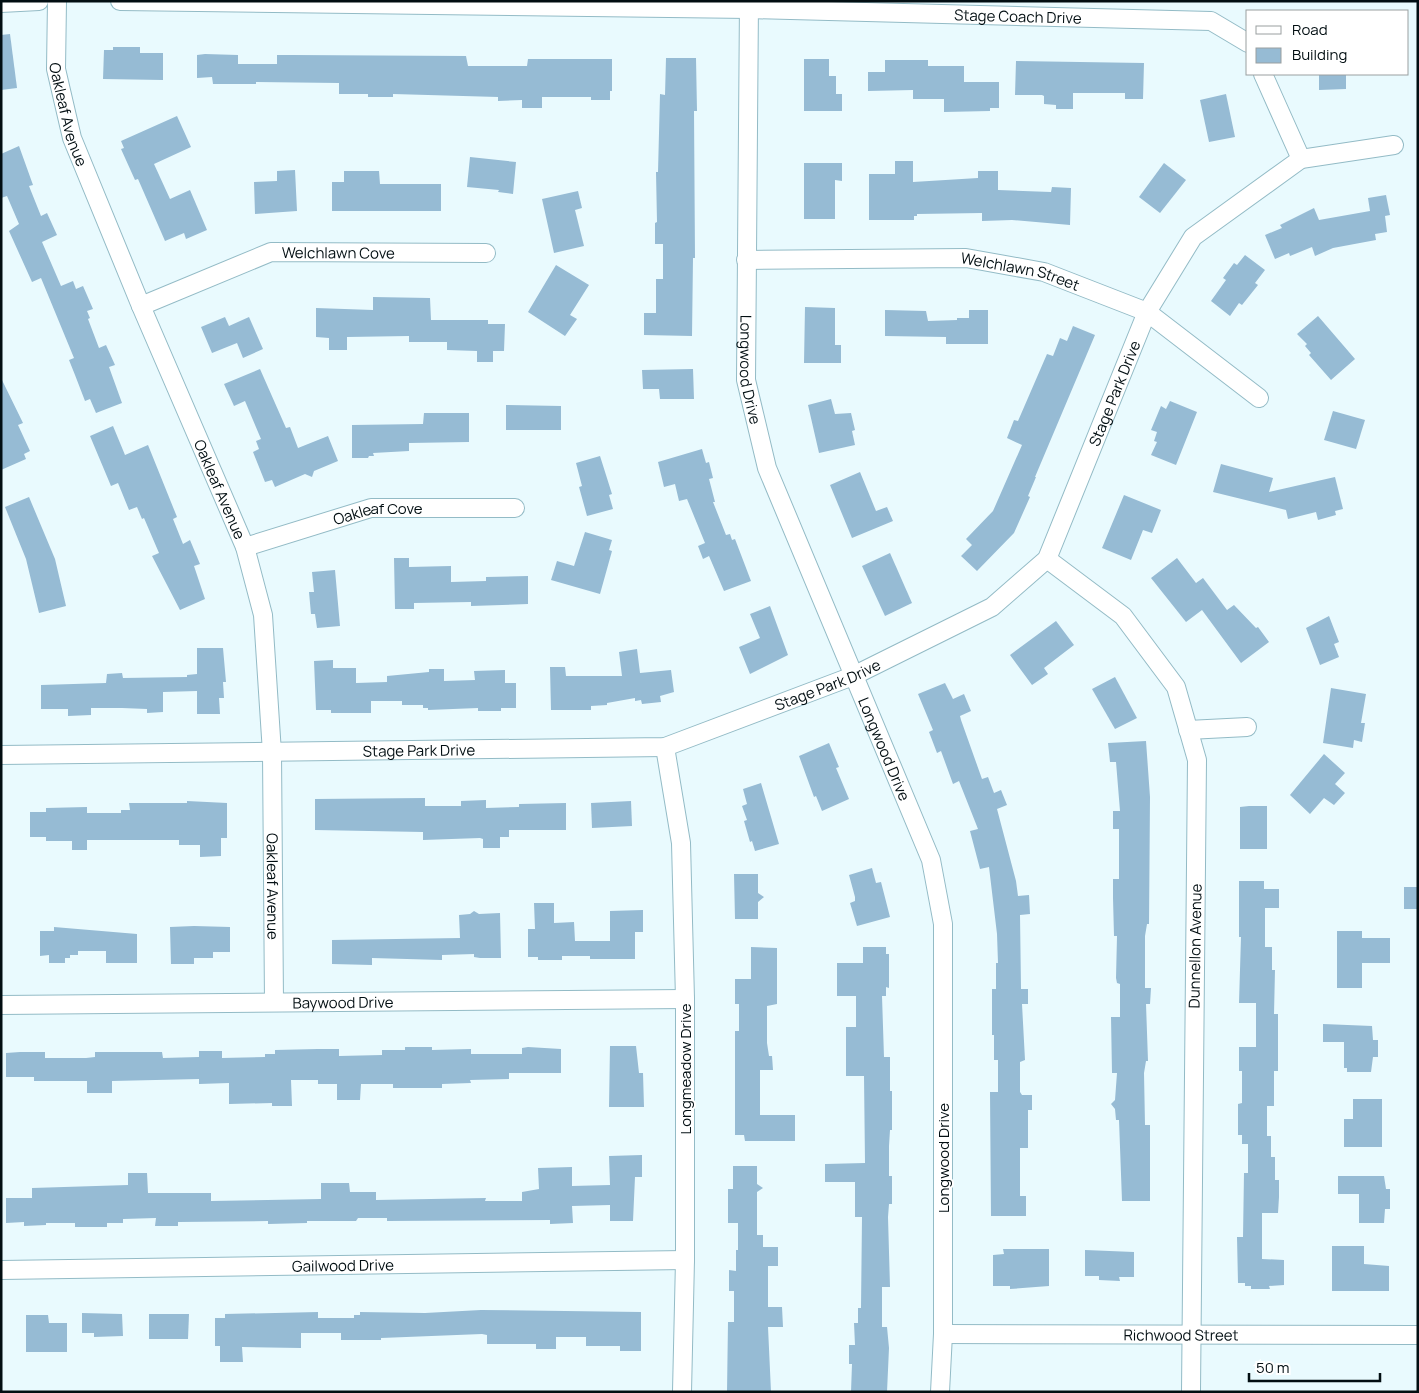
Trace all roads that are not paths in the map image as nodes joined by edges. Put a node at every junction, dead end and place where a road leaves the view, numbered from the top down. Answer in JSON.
{"nodes":[{"id":1,"x":39,"y":1,"type":"edge"},
{"id":2,"x":57,"y":1,"type":"edge"},
{"id":3,"x":120,"y":1,"type":"edge"},
{"id":4,"x":1,"y":3,"type":"edge"},
{"id":5,"x":749,"y":5,"type":"edge"},
{"id":6,"x":1246,"y":43,"type":"edge"},
{"id":7,"x":1263,"y":75,"type":"edge"},
{"id":8,"x":1394,"y":146,"type":"dead end"},
{"id":9,"x":1301,"y":159,"type":"junction"},
{"id":10,"x":486,"y":253,"type":"dead end"},
{"id":11,"x":746,"y":260,"type":"junction"},
{"id":12,"x":141,"y":306,"type":"junction"},
{"id":13,"x":1147,"y":312,"type":"junction"},
{"id":14,"x":1259,"y":398,"type":"dead end"},
{"id":15,"x":515,"y":508,"type":"dead end"},
{"id":16,"x":245,"y":547,"type":"junction"},
{"id":17,"x":1047,"y":559,"type":"junction"},
{"id":18,"x":853,"y":676,"type":"junction"},
{"id":19,"x":1248,"y":727,"type":"dead end"},
{"id":20,"x":1188,"y":730,"type":"junction"},
{"id":21,"x":664,"y":747,"type":"junction"},
{"id":22,"x":272,"y":753,"type":"junction"},
{"id":23,"x":1,"y":756,"type":"edge"},
{"id":24,"x":685,"y":999,"type":"junction"},
{"id":25,"x":274,"y":1002,"type":"junction"},
{"id":26,"x":1,"y":1005,"type":"edge"},
{"id":27,"x":685,"y":1260,"type":"junction"},
{"id":28,"x":1,"y":1270,"type":"edge"},
{"id":29,"x":942,"y":1334,"type":"junction"},
{"id":30,"x":1191,"y":1334,"type":"junction"},
{"id":31,"x":1418,"y":1335,"type":"edge"},
{"id":32,"x":682,"y":1392,"type":"edge"},
{"id":33,"x":940,"y":1392,"type":"edge"},
{"id":34,"x":1190,"y":1392,"type":"edge"}],
"edges":[{"from":1,"to":4,"type":"street"},
{"from":2,"to":12,"type":"street","name":"Oakleaf Avenue"},
{"from":3,"to":5,"type":"street","name":"Stage Coach Drive"},
{"from":5,"to":6,"type":"street","name":"Stage Coach Drive"},
{"from":5,"to":11,"type":"street","name":"Longwood Drive"},
{"from":7,"to":9,"type":"street"},
{"from":8,"to":9,"type":"street","name":"Stage Park Drive"},
{"from":9,"to":13,"type":"street","name":"Stage Park Drive"},
{"from":10,"to":12,"type":"street","name":"Welchlawn Cove"},
{"from":11,"to":13,"type":"street","name":"Welchlawn Street"},
{"from":11,"to":18,"type":"street","name":"Longwood Drive"},
{"from":12,"to":16,"type":"street","name":"Oakleaf Avenue"},
{"from":13,"to":14,"type":"street","name":"Welchlawn Street"},
{"from":13,"to":17,"type":"street","name":"Stage Park Drive"},
{"from":15,"to":16,"type":"street","name":"Oakleaf Cove"},
{"from":16,"to":22,"type":"street","name":"Oakleaf Avenue"},
{"from":17,"to":18,"type":"street","name":"Stage Park Drive"},
{"from":17,"to":20,"type":"street","name":"Dunnellon Avenue"},
{"from":18,"to":21,"type":"street","name":"Stage Park Drive"},
{"from":18,"to":29,"type":"street","name":"Longwood Drive"},
{"from":19,"to":20,"type":"street"},
{"from":20,"to":30,"type":"street","name":"Dunnellon Avenue"},
{"from":21,"to":22,"type":"street","name":"Stage Park Drive"},
{"from":21,"to":24,"type":"street","name":"Longmeadow Drive"},
{"from":22,"to":23,"type":"street","name":"Stage Park Drive"},
{"from":22,"to":25,"type":"street","name":"Oakleaf Avenue"},
{"from":24,"to":25,"type":"street","name":"Baywood Drive"},
{"from":24,"to":27,"type":"street","name":"Longmeadow Drive"},
{"from":25,"to":26,"type":"street","name":"Baywood Drive"},
{"from":27,"to":28,"type":"street","name":"Gailwood Drive"},
{"from":27,"to":32,"type":"street","name":"Longmeadow Drive"},
{"from":29,"to":30,"type":"street","name":"Richwood Street"},
{"from":29,"to":33,"type":"street","name":"Longwood Drive"},
{"from":30,"to":31,"type":"street","name":"Richwood Street"},
{"from":30,"to":34,"type":"street","name":"Dunnellon Avenue"}]}
